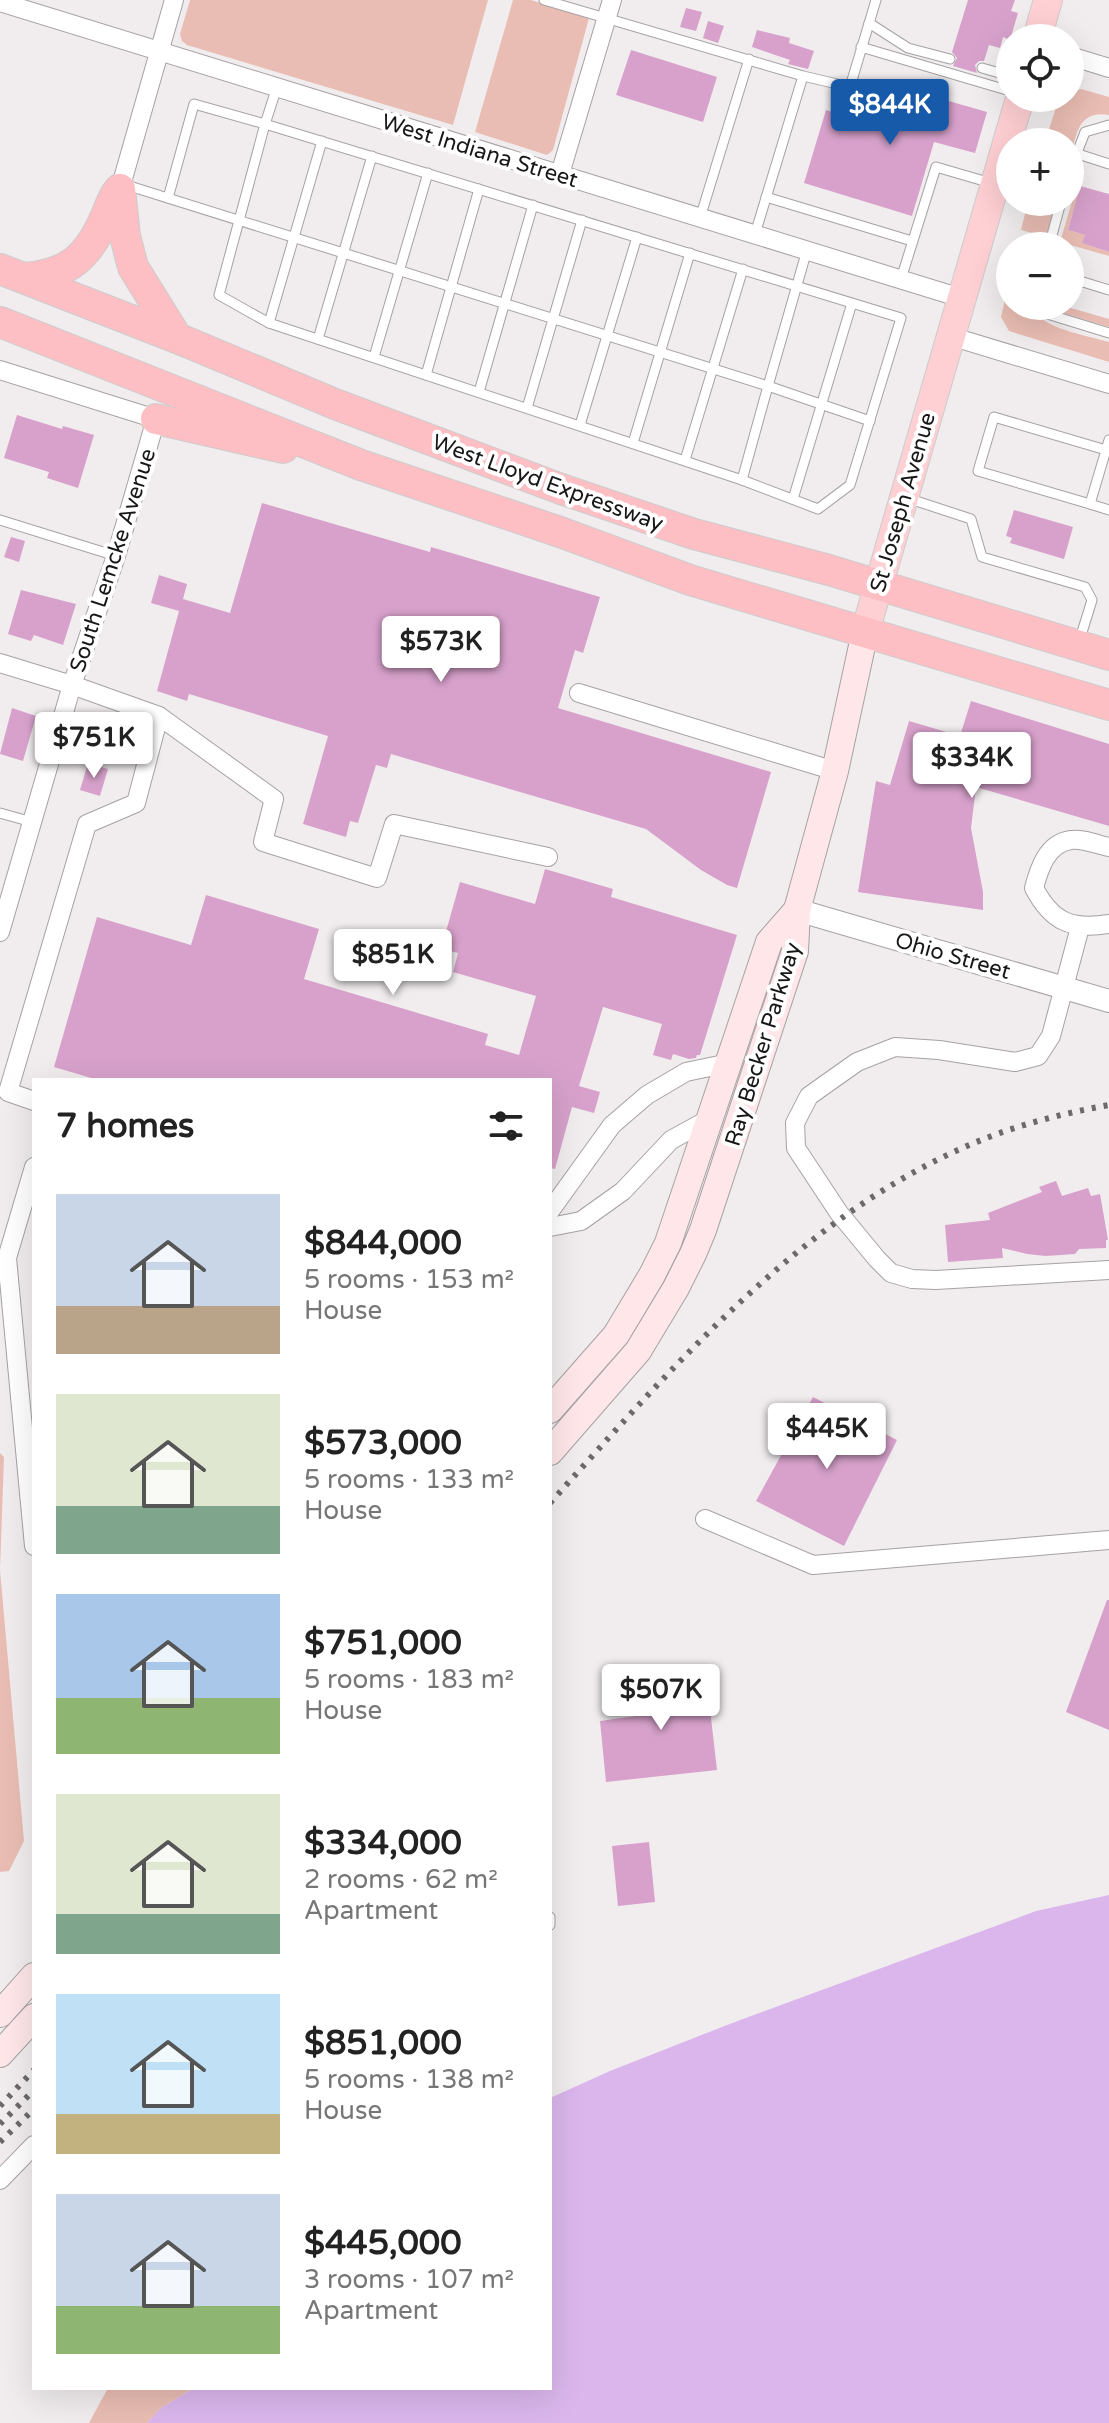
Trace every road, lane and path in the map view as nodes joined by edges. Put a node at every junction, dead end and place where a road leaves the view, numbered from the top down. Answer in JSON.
{"nodes":[{"id":1,"x":174,"y":0,"type":"edge"},
{"id":2,"x":544,"y":0,"type":"edge"},
{"id":3,"x":612,"y":0,"type":"edge"},
{"id":4,"x":876,"y":0,"type":"edge"},
{"id":5,"x":1048,"y":0,"type":"edge"},
{"id":6,"x":0,"y":2,"type":"edge"},
{"id":7,"x":606,"y":19,"type":"junction"},
{"id":8,"x":869,"y":23,"type":"junction"},
{"id":9,"x":1041,"y":24,"type":"edge"},
{"id":10,"x":861,"y":47,"type":"junction"},
{"id":11,"x":908,"y":48,"type":"junction"},
{"id":12,"x":159,"y":51,"type":"junction"},
{"id":13,"x":896,"y":57,"type":"junction"},
{"id":14,"x":749,"y":59,"type":"junction"},
{"id":15,"x":950,"y":59,"type":"dead end"},
{"id":16,"x":1084,"y":60,"type":"edge"},
{"id":17,"x":982,"y":68,"type":"dead end"},
{"id":18,"x":1109,"y":68,"type":"edge"},
{"id":19,"x":996,"y":72,"type":"edge"},
{"id":20,"x":803,"y":76,"type":"junction"},
{"id":21,"x":277,"y":87,"type":"junction"},
{"id":22,"x":996,"y":87,"type":"edge"},
{"id":23,"x":1016,"y":112,"type":"edge"},
{"id":24,"x":265,"y":124,"type":"junction"},
{"id":25,"x":1109,"y":125,"type":"edge"},
{"id":26,"x":1084,"y":134,"type":"edge"},
{"id":27,"x":322,"y":141,"type":"junction"},
{"id":28,"x":372,"y":156,"type":"junction"},
{"id":29,"x":1084,"y":156,"type":"edge"},
{"id":30,"x":1109,"y":164,"type":"edge"},
{"id":31,"x":428,"y":173,"type":"junction"},
{"id":32,"x":560,"y":174,"type":"junction"},
{"id":33,"x":994,"y":184,"type":"junction"},
{"id":34,"x":121,"y":186,"type":"junction"},
{"id":35,"x":479,"y":189,"type":"junction"},
{"id":36,"x":766,"y":197,"type":"junction"},
{"id":37,"x":168,"y":198,"type":"junction"},
{"id":38,"x":533,"y":205,"type":"junction"},
{"id":39,"x":700,"y":218,"type":"junction"},
{"id":40,"x":238,"y":220,"type":"junction"},
{"id":41,"x":582,"y":220,"type":"junction"},
{"id":42,"x":755,"y":234,"type":"junction"},
{"id":43,"x":637,"y":237,"type":"junction"},
{"id":44,"x":293,"y":238,"type":"junction"},
{"id":45,"x":912,"y":241,"type":"junction"},
{"id":46,"x":807,"y":250,"type":"junction"},
{"id":47,"x":343,"y":253,"type":"junction"},
{"id":48,"x":690,"y":253,"type":"junction"},
{"id":49,"x":743,"y":269,"type":"junction"},
{"id":50,"x":400,"y":270,"type":"junction"},
{"id":51,"x":13,"y":274,"type":"edge"},
{"id":52,"x":901,"y":279,"type":"junction"},
{"id":53,"x":1084,"y":282,"type":"edge"},
{"id":54,"x":451,"y":286,"type":"junction"},
{"id":55,"x":796,"y":286,"type":"junction"},
{"id":56,"x":1109,"y":290,"type":"edge"},
{"id":57,"x":961,"y":298,"type":"junction"},
{"id":58,"x":505,"y":303,"type":"junction"},
{"id":59,"x":852,"y":303,"type":"junction"},
{"id":60,"x":554,"y":318,"type":"junction"},
{"id":61,"x":1067,"y":320,"type":"edge"},
{"id":62,"x":0,"y":322,"type":"edge"},
{"id":63,"x":269,"y":323,"type":"junction"},
{"id":64,"x":1109,"y":333,"type":"edge"},
{"id":65,"x":607,"y":335,"type":"junction"},
{"id":66,"x":950,"y":336,"type":"junction"},
{"id":67,"x":177,"y":338,"type":"junction"},
{"id":68,"x":318,"y":339,"type":"junction"},
{"id":69,"x":660,"y":351,"type":"junction"},
{"id":70,"x":374,"y":357,"type":"junction"},
{"id":71,"x":713,"y":368,"type":"junction"},
{"id":72,"x":0,"y":370,"type":"edge"},
{"id":73,"x":426,"y":375,"type":"junction"},
{"id":74,"x":1109,"y":384,"type":"edge"},
{"id":75,"x":768,"y":386,"type":"junction"},
{"id":76,"x":479,"y":392,"type":"junction"},
{"id":77,"x":821,"y":405,"type":"junction"},
{"id":78,"x":527,"y":408,"type":"junction"},
{"id":79,"x":156,"y":419,"type":"junction"},
{"id":80,"x":870,"y":421,"type":"junction"},
{"id":81,"x":580,"y":425,"type":"junction"},
{"id":82,"x":633,"y":443,"type":"junction"},
{"id":83,"x":1108,"y":447,"type":"edge"},
{"id":84,"x":685,"y":460,"type":"junction"},
{"id":85,"x":361,"y":465,"type":"junction"},
{"id":86,"x":742,"y":480,"type":"junction"},
{"id":87,"x":904,"y":497,"type":"junction"},
{"id":88,"x":793,"y":499,"type":"junction"},
{"id":89,"x":1090,"y":504,"type":"junction"},
{"id":90,"x":1109,"y":510,"type":"edge"},
{"id":91,"x":0,"y":520,"type":"edge"},
{"id":92,"x":116,"y":556,"type":"junction"},
{"id":93,"x":878,"y":585,"type":"junction"},
{"id":94,"x":865,"y":632,"type":"junction"},
{"id":95,"x":1078,"y":645,"type":"junction"},
{"id":96,"x":1109,"y":655,"type":"edge"},
{"id":97,"x":0,"y":663,"type":"edge"},
{"id":98,"x":72,"y":685,"type":"junction"},
{"id":99,"x":579,"y":693,"type":"dead end"},
{"id":100,"x":1109,"y":705,"type":"edge"},
{"id":101,"x":159,"y":716,"type":"junction"},
{"id":102,"x":835,"y":771,"type":"junction"},
{"id":103,"x":0,"y":813,"type":"edge"},
{"id":104,"x":32,"y":822,"type":"junction"},
{"id":105,"x":1109,"y":847,"type":"edge"},
{"id":106,"x":548,"y":857,"type":"dead end"},
{"id":107,"x":797,"y":910,"type":"junction"},
{"id":108,"x":1109,"y":924,"type":"edge"},
{"id":109,"x":1080,"y":927,"type":"junction"},
{"id":110,"x":0,"y":932,"type":"edge"},
{"id":111,"x":1064,"y":988,"type":"junction"},
{"id":112,"x":1109,"y":1001,"type":"edge"},
{"id":113,"x":729,"y":1063,"type":"junction"},
{"id":114,"x":32,"y":1100,"type":"edge"},
{"id":115,"x":711,"y":1118,"type":"junction"},
{"id":116,"x":32,"y":1174,"type":"edge"},
{"id":117,"x":552,"y":1208,"type":"edge"},
{"id":118,"x":552,"y":1227,"type":"edge"},
{"id":119,"x":1109,"y":1270,"type":"edge"},
{"id":120,"x":552,"y":1408,"type":"edge"},
{"id":121,"x":29,"y":1443,"type":"edge"},
{"id":122,"x":552,"y":1450,"type":"edge"},
{"id":123,"x":32,"y":1505,"type":"edge"},
{"id":124,"x":705,"y":1519,"type":"dead end"},
{"id":125,"x":1109,"y":1540,"type":"edge"},
{"id":126,"x":32,"y":1978,"type":"edge"},
{"id":127,"x":0,"y":2014,"type":"edge"},
{"id":128,"x":32,"y":2019,"type":"edge"},
{"id":129,"x":0,"y":2054,"type":"edge"},
{"id":130,"x":32,"y":2147,"type":"edge"},
{"id":131,"x":0,"y":2180,"type":"edge"}],
"edges":[{"from":1,"to":12,"type":"street"},
{"from":2,"to":7,"type":"lane"},
{"from":3,"to":7,"type":"street"},
{"from":4,"to":8,"type":"lane"},
{"from":5,"to":9,"type":"main road"},
{"from":6,"to":12,"type":"street","name":"West Indiana Street"},
{"from":7,"to":14,"type":"lane"},
{"from":7,"to":32,"type":"street"},
{"from":8,"to":10,"type":"lane"},
{"from":8,"to":11,"type":"lane"},
{"from":10,"to":13,"type":"lane"},
{"from":10,"to":20,"type":"lane"},
{"from":11,"to":13,"type":"lane"},
{"from":11,"to":15,"type":"lane"},
{"from":12,"to":21,"type":"street","name":"West Indiana Street"},
{"from":12,"to":34,"type":"street"},
{"from":13,"to":22,"type":"lane"},
{"from":14,"to":20,"type":"lane"},
{"from":14,"to":39,"type":"lane"},
{"from":16,"to":18,"type":"street"},
{"from":17,"to":19,"type":"lane"},
{"from":20,"to":36,"type":"lane"},
{"from":21,"to":24,"type":"lane"},
{"from":21,"to":32,"type":"street","name":"West Indiana Street"},
{"from":23,"to":33,"type":"main road","name":"St Joseph Avenue"},
{"from":24,"to":27,"type":"lane"},
{"from":24,"to":37,"type":"lane"},
{"from":24,"to":40,"type":"lane"},
{"from":25,"to":26,"type":"lane"},
{"from":27,"to":28,"type":"lane"},
{"from":27,"to":44,"type":"lane"},
{"from":28,"to":31,"type":"lane"},
{"from":28,"to":47,"type":"lane"},
{"from":29,"to":30,"type":"lane"},
{"from":31,"to":35,"type":"lane"},
{"from":31,"to":50,"type":"lane"},
{"from":32,"to":39,"type":"street","name":"West Indiana Street"},
{"from":33,"to":45,"type":"lane"},
{"from":33,"to":57,"type":"main road","name":"St Joseph Avenue"},
{"from":34,"to":37,"type":"lane"},
{"from":34,"to":51,"type":"highway"},
{"from":34,"to":67,"type":"highway"},
{"from":35,"to":38,"type":"lane"},
{"from":35,"to":54,"type":"lane"},
{"from":36,"to":42,"type":"lane"},
{"from":36,"to":45,"type":"lane"},
{"from":37,"to":40,"type":"lane"},
{"from":38,"to":41,"type":"lane"},
{"from":38,"to":58,"type":"lane"},
{"from":39,"to":42,"type":"street","name":"West Indiana Street"},
{"from":40,"to":44,"type":"lane"},
{"from":40,"to":63,"type":"lane"},
{"from":41,"to":43,"type":"lane"},
{"from":41,"to":60,"type":"lane"},
{"from":42,"to":46,"type":"street","name":"West Indiana Street"},
{"from":43,"to":48,"type":"lane"},
{"from":43,"to":65,"type":"lane"},
{"from":44,"to":47,"type":"lane"},
{"from":44,"to":63,"type":"lane"},
{"from":45,"to":52,"type":"lane"},
{"from":46,"to":52,"type":"street","name":"West Indiana Street"},
{"from":46,"to":55,"type":"lane"},
{"from":47,"to":50,"type":"lane"},
{"from":47,"to":68,"type":"lane"},
{"from":48,"to":49,"type":"lane"},
{"from":48,"to":69,"type":"lane"},
{"from":49,"to":55,"type":"lane"},
{"from":49,"to":71,"type":"lane"},
{"from":50,"to":54,"type":"lane"},
{"from":50,"to":70,"type":"lane"},
{"from":51,"to":67,"type":"highway","name":"West Lloyd Expressway"},
{"from":52,"to":57,"type":"street","name":"West Indiana Street"},
{"from":53,"to":56,"type":"lane"},
{"from":54,"to":58,"type":"lane"},
{"from":54,"to":73,"type":"lane"},
{"from":55,"to":59,"type":"lane"},
{"from":55,"to":75,"type":"lane"},
{"from":57,"to":66,"type":"main road","name":"St Joseph Avenue"},
{"from":58,"to":60,"type":"lane"},
{"from":58,"to":76,"type":"lane"},
{"from":59,"to":77,"type":"lane"},
{"from":59,"to":80,"type":"lane"},
{"from":60,"to":65,"type":"lane"},
{"from":60,"to":78,"type":"lane"},
{"from":61,"to":64,"type":"lane"},
{"from":62,"to":85,"type":"highway","name":"West Lloyd Expressway"},
{"from":63,"to":68,"type":"lane"},
{"from":65,"to":69,"type":"lane"},
{"from":65,"to":81,"type":"lane"},
{"from":66,"to":74,"type":"street"},
{"from":66,"to":87,"type":"main road","name":"St Joseph Avenue"},
{"from":67,"to":93,"type":"highway","name":"West Lloyd Expressway"},
{"from":68,"to":70,"type":"lane"},
{"from":69,"to":71,"type":"lane"},
{"from":69,"to":82,"type":"lane"},
{"from":70,"to":73,"type":"lane"},
{"from":71,"to":75,"type":"lane"},
{"from":71,"to":84,"type":"lane"},
{"from":72,"to":79,"type":"street"},
{"from":73,"to":76,"type":"lane"},
{"from":75,"to":77,"type":"lane"},
{"from":75,"to":86,"type":"lane"},
{"from":76,"to":78,"type":"lane"},
{"from":77,"to":80,"type":"lane"},
{"from":77,"to":88,"type":"lane"},
{"from":78,"to":81,"type":"lane"},
{"from":79,"to":85,"type":"highway"},
{"from":79,"to":92,"type":"street","name":"South Lemcke Avenue"},
{"from":80,"to":88,"type":"lane"},
{"from":81,"to":82,"type":"lane"},
{"from":82,"to":84,"type":"lane"},
{"from":83,"to":89,"type":"lane"},
{"from":83,"to":89,"type":"lane"},
{"from":84,"to":86,"type":"lane"},
{"from":85,"to":94,"type":"highway","name":"West Lloyd Expressway"},
{"from":86,"to":88,"type":"lane"},
{"from":87,"to":93,"type":"main road","name":"St Joseph Avenue"},
{"from":87,"to":95,"type":"lane"},
{"from":89,"to":90,"type":"lane"},
{"from":91,"to":92,"type":"lane"},
{"from":92,"to":98,"type":"street","name":"South Lemcke Avenue"},
{"from":93,"to":94,"type":"main road","name":"St Joseph Avenue"},
{"from":93,"to":95,"type":"highway","name":"West Lloyd Expressway"},
{"from":94,"to":100,"type":"highway","name":"West Lloyd Expressway"},
{"from":94,"to":102,"type":"main road","name":"St Joseph Avenue"},
{"from":95,"to":96,"type":"highway","name":"West Lloyd Expressway"},
{"from":97,"to":98,"type":"street"},
{"from":98,"to":101,"type":"street"},
{"from":98,"to":104,"type":"street","name":"South Lemcke Avenue"},
{"from":99,"to":102,"type":"street"},
{"from":101,"to":106,"type":"street"},
{"from":101,"to":114,"type":"street"},
{"from":102,"to":107,"type":"main road","name":"St Joseph Avenue"},
{"from":103,"to":104,"type":"lane"},
{"from":104,"to":110,"type":"street","name":"South Lemcke Avenue"},
{"from":105,"to":109,"type":"street"},
{"from":107,"to":111,"type":"street","name":"Ohio Street"},
{"from":107,"to":113,"type":"main road","name":"Ray Becker Parkway"},
{"from":107,"to":122,"type":"main road","name":"Ray Becker Parkway"},
{"from":108,"to":109,"type":"street"},
{"from":109,"to":111,"type":"street"},
{"from":111,"to":112,"type":"street","name":"Ohio Street"},
{"from":111,"to":119,"type":"street"},
{"from":113,"to":115,"type":"main road","name":"Ray Becker Parkway"},
{"from":113,"to":117,"type":"street"},
{"from":115,"to":118,"type":"street"},
{"from":115,"to":120,"type":"main road","name":"Ray Becker Parkway"},
{"from":116,"to":121,"type":"street"},
{"from":121,"to":123,"type":"street"},
{"from":124,"to":125,"type":"street"},
{"from":126,"to":127,"type":"main road"},
{"from":128,"to":129,"type":"main road"},
{"from":130,"to":131,"type":"street"}]}
